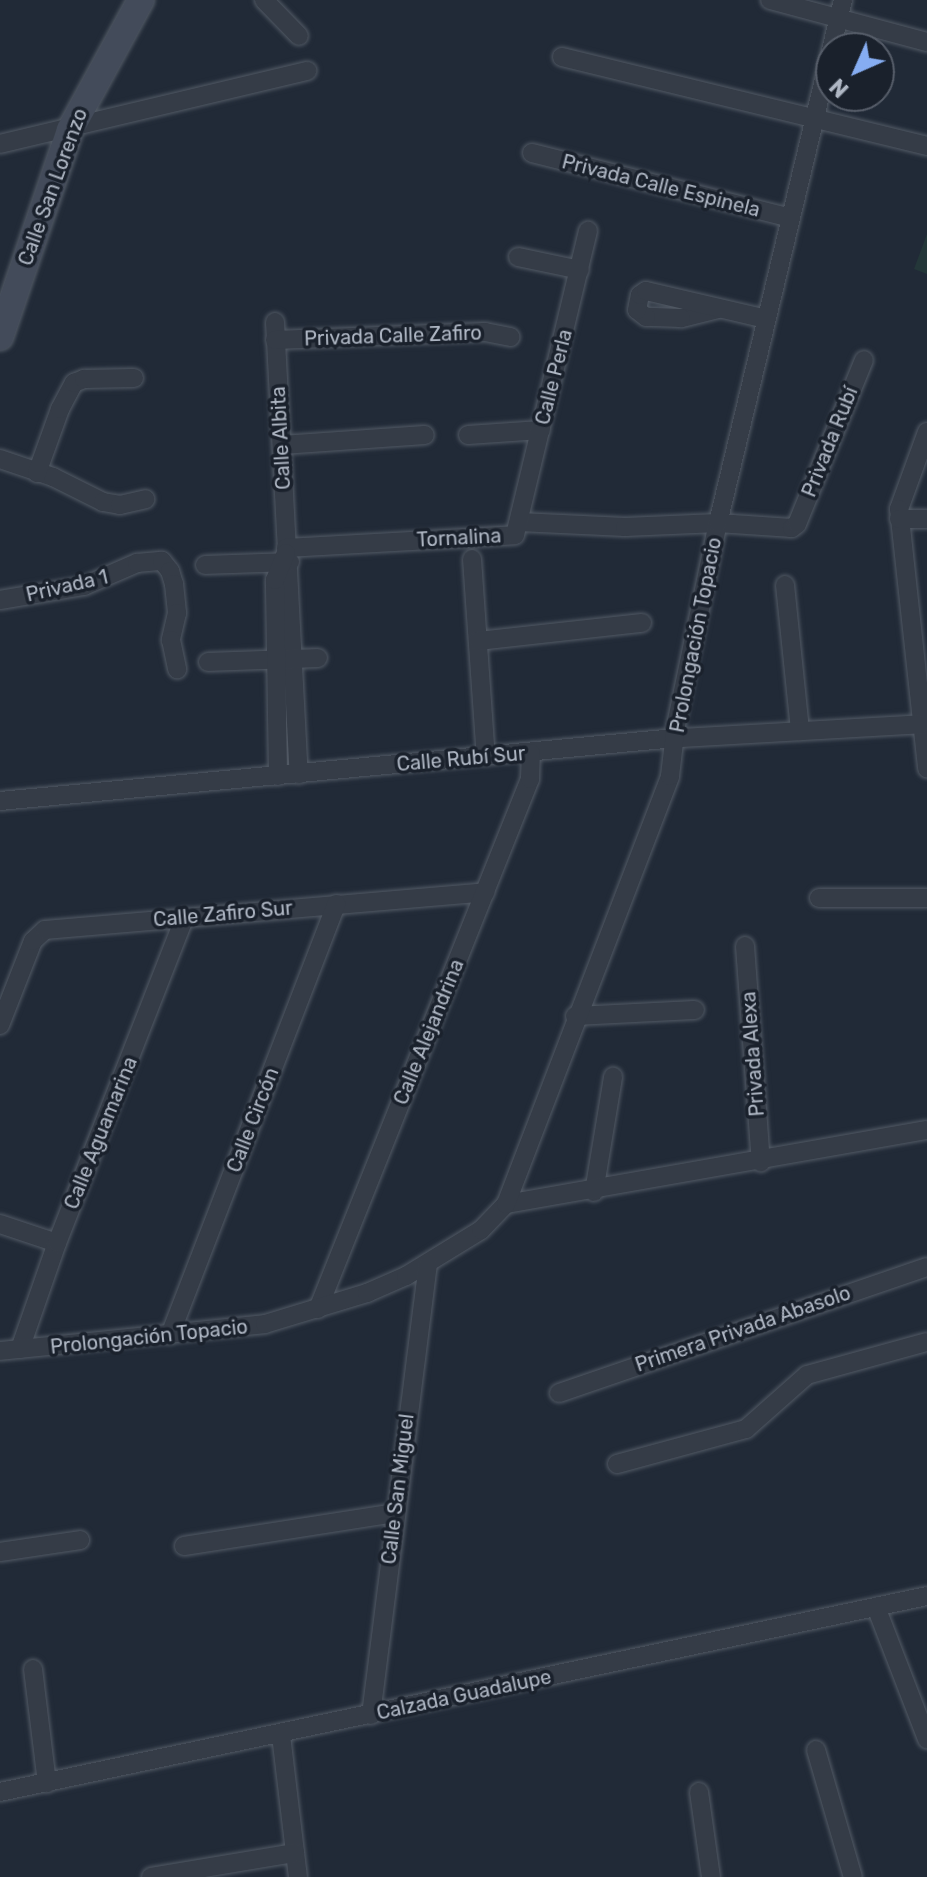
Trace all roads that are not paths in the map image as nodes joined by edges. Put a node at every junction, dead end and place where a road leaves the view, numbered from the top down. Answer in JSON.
{"nodes":[{"id":1,"x":141,"y":0,"type":"edge"},
{"id":2,"x":264,"y":0,"type":"edge"},
{"id":3,"x":770,"y":0,"type":"edge"},
{"id":4,"x":841,"y":8,"type":"edge"},
{"id":5,"x":299,"y":36,"type":"dead end"},
{"id":6,"x":927,"y":42,"type":"edge"},
{"id":7,"x":562,"y":57,"type":"dead end"},
{"id":8,"x":307,"y":71,"type":"dead end"},
{"id":9,"x":814,"y":116,"type":"junction"},
{"id":10,"x":70,"y":130,"type":"junction"},
{"id":11,"x":0,"y":144,"type":"edge"},
{"id":12,"x":927,"y":146,"type":"edge"},
{"id":13,"x":532,"y":153,"type":"dead end"},
{"id":14,"x":790,"y":218,"type":"junction"},
{"id":15,"x":588,"y":231,"type":"dead end"},
{"id":16,"x":518,"y":257,"type":"dead end"},
{"id":17,"x":580,"y":270,"type":"junction"},
{"id":18,"x":718,"y":309,"type":"dead end"},
{"id":19,"x":766,"y":319,"type":"junction"},
{"id":20,"x":275,"y":331,"type":"joint"},
{"id":21,"x":0,"y":337,"type":"edge"},
{"id":22,"x":511,"y":337,"type":"dead end"},
{"id":23,"x":864,"y":360,"type":"dead end"},
{"id":24,"x":134,"y":378,"type":"dead end"},
{"id":25,"x":541,"y":430,"type":"junction"},
{"id":26,"x":927,"y":432,"type":"edge"},
{"id":27,"x":425,"y":435,"type":"dead end"},
{"id":28,"x":468,"y":435,"type":"dead end"},
{"id":29,"x":282,"y":445,"type":"junction"},
{"id":30,"x":0,"y":459,"type":"edge"},
{"id":31,"x":37,"y":473,"type":"junction"},
{"id":32,"x":145,"y":499,"type":"dead end"},
{"id":33,"x":899,"y":519,"type":"junction"},
{"id":34,"x":927,"y":519,"type":"edge"},
{"id":35,"x":519,"y":522,"type":"junction"},
{"id":36,"x":718,"y":523,"type":"junction"},
{"id":37,"x":797,"y":524,"type":"joint"},
{"id":38,"x":286,"y":556,"type":"junction"},
{"id":39,"x":472,"y":559,"type":"dead end"},
{"id":40,"x":205,"y":565,"type":"dead end"},
{"id":41,"x":785,"y":585,"type":"dead end"},
{"id":42,"x":0,"y":600,"type":"edge"},
{"id":43,"x":642,"y":623,"type":"dead end"},
{"id":44,"x":919,"y":637,"type":"edge"},
{"id":45,"x":478,"y":641,"type":"junction"},
{"id":46,"x":318,"y":658,"type":"dead end"},
{"id":47,"x":274,"y":659,"type":"junction"},
{"id":48,"x":294,"y":659,"type":"junction"},
{"id":49,"x":208,"y":662,"type":"dead end"},
{"id":50,"x":177,"y":669,"type":"dead end"},
{"id":51,"x":921,"y":724,"type":"junction"},
{"id":52,"x":800,"y":731,"type":"junction"},
{"id":53,"x":675,"y":739,"type":"junction"},
{"id":54,"x":531,"y":753,"type":"junction"},
{"id":55,"x":486,"y":757,"type":"junction"},
{"id":56,"x":927,"y":768,"type":"edge"},
{"id":57,"x":299,"y":774,"type":"junction"},
{"id":58,"x":278,"y":776,"type":"junction"},
{"id":59,"x":0,"y":801,"type":"edge"},
{"id":60,"x":485,"y":892,"type":"junction"},
{"id":61,"x":819,"y":898,"type":"dead end"},
{"id":62,"x":927,"y":898,"type":"edge"},
{"id":63,"x":336,"y":904,"type":"junction"},
{"id":64,"x":185,"y":917,"type":"junction"},
{"id":65,"x":745,"y":946,"type":"dead end"},
{"id":66,"x":4,"y":1003,"type":"edge"},
{"id":67,"x":695,"y":1010,"type":"dead end"},
{"id":68,"x":575,"y":1016,"type":"junction"},
{"id":69,"x":0,"y":1025,"type":"edge"},
{"id":70,"x":613,"y":1077,"type":"dead end"},
{"id":71,"x":927,"y":1130,"type":"edge"},
{"id":72,"x":761,"y":1162,"type":"junction"},
{"id":73,"x":594,"y":1192,"type":"junction"},
{"id":74,"x":506,"y":1204,"type":"junction"},
{"id":75,"x":0,"y":1224,"type":"edge"},
{"id":76,"x":57,"y":1243,"type":"junction"},
{"id":77,"x":428,"y":1264,"type":"junction"},
{"id":78,"x":927,"y":1267,"type":"edge"},
{"id":79,"x":318,"y":1309,"type":"junction"},
{"id":80,"x":170,"y":1335,"type":"junction"},
{"id":81,"x":927,"y":1342,"type":"edge"},
{"id":82,"x":20,"y":1349,"type":"junction"},
{"id":83,"x":0,"y":1351,"type":"edge"},
{"id":84,"x":559,"y":1393,"type":"dead end"},
{"id":85,"x":617,"y":1464,"type":"dead end"},
{"id":86,"x":394,"y":1513,"type":"junction"},
{"id":87,"x":80,"y":1540,"type":"dead end"},
{"id":88,"x":184,"y":1546,"type":"dead end"},
{"id":89,"x":0,"y":1552,"type":"edge"},
{"id":90,"x":927,"y":1596,"type":"edge"},
{"id":91,"x":876,"y":1607,"type":"junction"},
{"id":92,"x":33,"y":1669,"type":"dead end"},
{"id":93,"x":371,"y":1715,"type":"junction"},
{"id":94,"x":281,"y":1735,"type":"junction"},
{"id":95,"x":927,"y":1739,"type":"edge"},
{"id":96,"x":816,"y":1750,"type":"dead end"},
{"id":97,"x":47,"y":1783,"type":"junction"},
{"id":98,"x":0,"y":1792,"type":"edge"},
{"id":99,"x":699,"y":1792,"type":"dead end"},
{"id":100,"x":295,"y":1853,"type":"junction"},
{"id":101,"x":151,"y":1877,"type":"edge"},
{"id":102,"x":298,"y":1877,"type":"edge"},
{"id":103,"x":711,"y":1877,"type":"edge"},
{"id":104,"x":853,"y":1877,"type":"edge"}],
"edges":[{"from":1,"to":10,"type":"street","name":"Calle San Lorenzo"},
{"from":2,"to":5,"type":"street"},
{"from":3,"to":4,"type":"street"},
{"from":4,"to":6,"type":"street"},
{"from":4,"to":9,"type":"street","name":"Prolongación Topacio"},
{"from":7,"to":9,"type":"street"},
{"from":8,"to":10,"type":"street"},
{"from":9,"to":12,"type":"street"},
{"from":9,"to":14,"type":"street","name":"Prolongación Topacio"},
{"from":10,"to":11,"type":"street"},
{"from":10,"to":21,"type":"street","name":"Calle San Lorenzo"},
{"from":13,"to":14,"type":"street","name":"Privada Calle Espinela"},
{"from":14,"to":19,"type":"street","name":"Prolongación Topacio"},
{"from":15,"to":17,"type":"street","name":"Calle Perla"},
{"from":16,"to":17,"type":"street"},
{"from":17,"to":25,"type":"street","name":"Calle Perla"},
{"from":18,"to":19,"type":"street"},
{"from":19,"to":36,"type":"street","name":"Prolongación Topacio"},
{"from":20,"to":22,"type":"street","name":"Privada Calle Zafiro"},
{"from":20,"to":29,"type":"street","name":"Calle Albita"},
{"from":23,"to":37,"type":"street","name":"Privada Rubí"},
{"from":24,"to":31,"type":"street"},
{"from":25,"to":28,"type":"street"},
{"from":25,"to":35,"type":"street","name":"Calle Perla"},
{"from":26,"to":33,"type":"street"},
{"from":27,"to":29,"type":"street"},
{"from":29,"to":38,"type":"street","name":"Calle Albita"},
{"from":30,"to":31,"type":"street"},
{"from":31,"to":32,"type":"street"},
{"from":33,"to":34,"type":"street"},
{"from":33,"to":44,"type":"street"},
{"from":35,"to":36,"type":"street","name":"Tornalina"},
{"from":35,"to":38,"type":"street","name":"Tornalina"},
{"from":36,"to":37,"type":"street","name":"Tornalina"},
{"from":36,"to":53,"type":"street","name":"Prolongación Topacio"},
{"from":38,"to":40,"type":"street","name":"Tornalina"},
{"from":38,"to":47,"type":"street","name":"Calle Albita"},
{"from":38,"to":48,"type":"street","name":"Calle Albita"},
{"from":39,"to":45,"type":"street"},
{"from":41,"to":52,"type":"street"},
{"from":42,"to":50,"type":"street","name":"Privada 1"},
{"from":43,"to":45,"type":"street"},
{"from":44,"to":51,"type":"street"},
{"from":45,"to":55,"type":"street"},
{"from":46,"to":48,"type":"street"},
{"from":47,"to":48,"type":"street"},
{"from":47,"to":49,"type":"street"},
{"from":47,"to":58,"type":"street","name":"Calle Albita"},
{"from":48,"to":57,"type":"street","name":"Calle Albita"},
{"from":51,"to":52,"type":"street","name":"Calle Rubí Sur"},
{"from":51,"to":56,"type":"street"},
{"from":52,"to":53,"type":"street","name":"Calle Rubí Sur"},
{"from":53,"to":54,"type":"street","name":"Calle Rubí Sur"},
{"from":53,"to":68,"type":"street","name":"Prolongación Topacio"},
{"from":54,"to":55,"type":"street","name":"Calle Rubí Sur"},
{"from":54,"to":60,"type":"street","name":"Calle Alejandrina"},
{"from":55,"to":57,"type":"street","name":"Calle Rubí Sur"},
{"from":57,"to":58,"type":"street","name":"Calle Rubí Sur"},
{"from":58,"to":59,"type":"street","name":"Calle Rubí Sur"},
{"from":60,"to":63,"type":"street","name":"Calle Zafiro Sur"},
{"from":60,"to":79,"type":"street","name":"Calle Alejandrina"},
{"from":61,"to":62,"type":"street"},
{"from":63,"to":64,"type":"street","name":"Calle Zafiro Sur"},
{"from":63,"to":80,"type":"street","name":"Calle Circón"},
{"from":64,"to":66,"type":"street","name":"Calle Zafiro Sur"},
{"from":64,"to":76,"type":"street","name":"Calle Aguamarina"},
{"from":65,"to":72,"type":"street","name":"Privada Alexa"},
{"from":66,"to":69,"type":"street"},
{"from":67,"to":68,"type":"street"},
{"from":68,"to":74,"type":"street","name":"Prolongación Topacio"},
{"from":70,"to":73,"type":"street"},
{"from":71,"to":72,"type":"street"},
{"from":72,"to":73,"type":"street"},
{"from":73,"to":74,"type":"street"},
{"from":74,"to":77,"type":"street","name":"Prolongación Topacio"},
{"from":75,"to":76,"type":"street"},
{"from":76,"to":82,"type":"street","name":"Calle Aguamarina"},
{"from":77,"to":79,"type":"street","name":"Prolongación Topacio"},
{"from":77,"to":86,"type":"street","name":"Calle San Miguel"},
{"from":78,"to":84,"type":"street","name":"Primera Privada Abasolo"},
{"from":79,"to":80,"type":"street","name":"Prolongación Topacio"},
{"from":80,"to":82,"type":"street","name":"Prolongación Topacio"},
{"from":81,"to":85,"type":"street"},
{"from":82,"to":83,"type":"street","name":"Prolongación Topacio"},
{"from":86,"to":88,"type":"street"},
{"from":86,"to":93,"type":"street","name":"Calle San Miguel"},
{"from":87,"to":89,"type":"street"},
{"from":90,"to":91,"type":"street","name":"Calzada Guadalupe"},
{"from":91,"to":93,"type":"street","name":"Calzada Guadalupe"},
{"from":91,"to":95,"type":"street"},
{"from":92,"to":97,"type":"street"},
{"from":93,"to":94,"type":"street","name":"Calzada Guadalupe"},
{"from":94,"to":97,"type":"street","name":"Calzada Guadalupe"},
{"from":94,"to":100,"type":"street"},
{"from":96,"to":104,"type":"street"},
{"from":97,"to":98,"type":"street","name":"Calzada Guadalupe"},
{"from":99,"to":103,"type":"street"},
{"from":100,"to":101,"type":"street"},
{"from":100,"to":102,"type":"street"}]}
